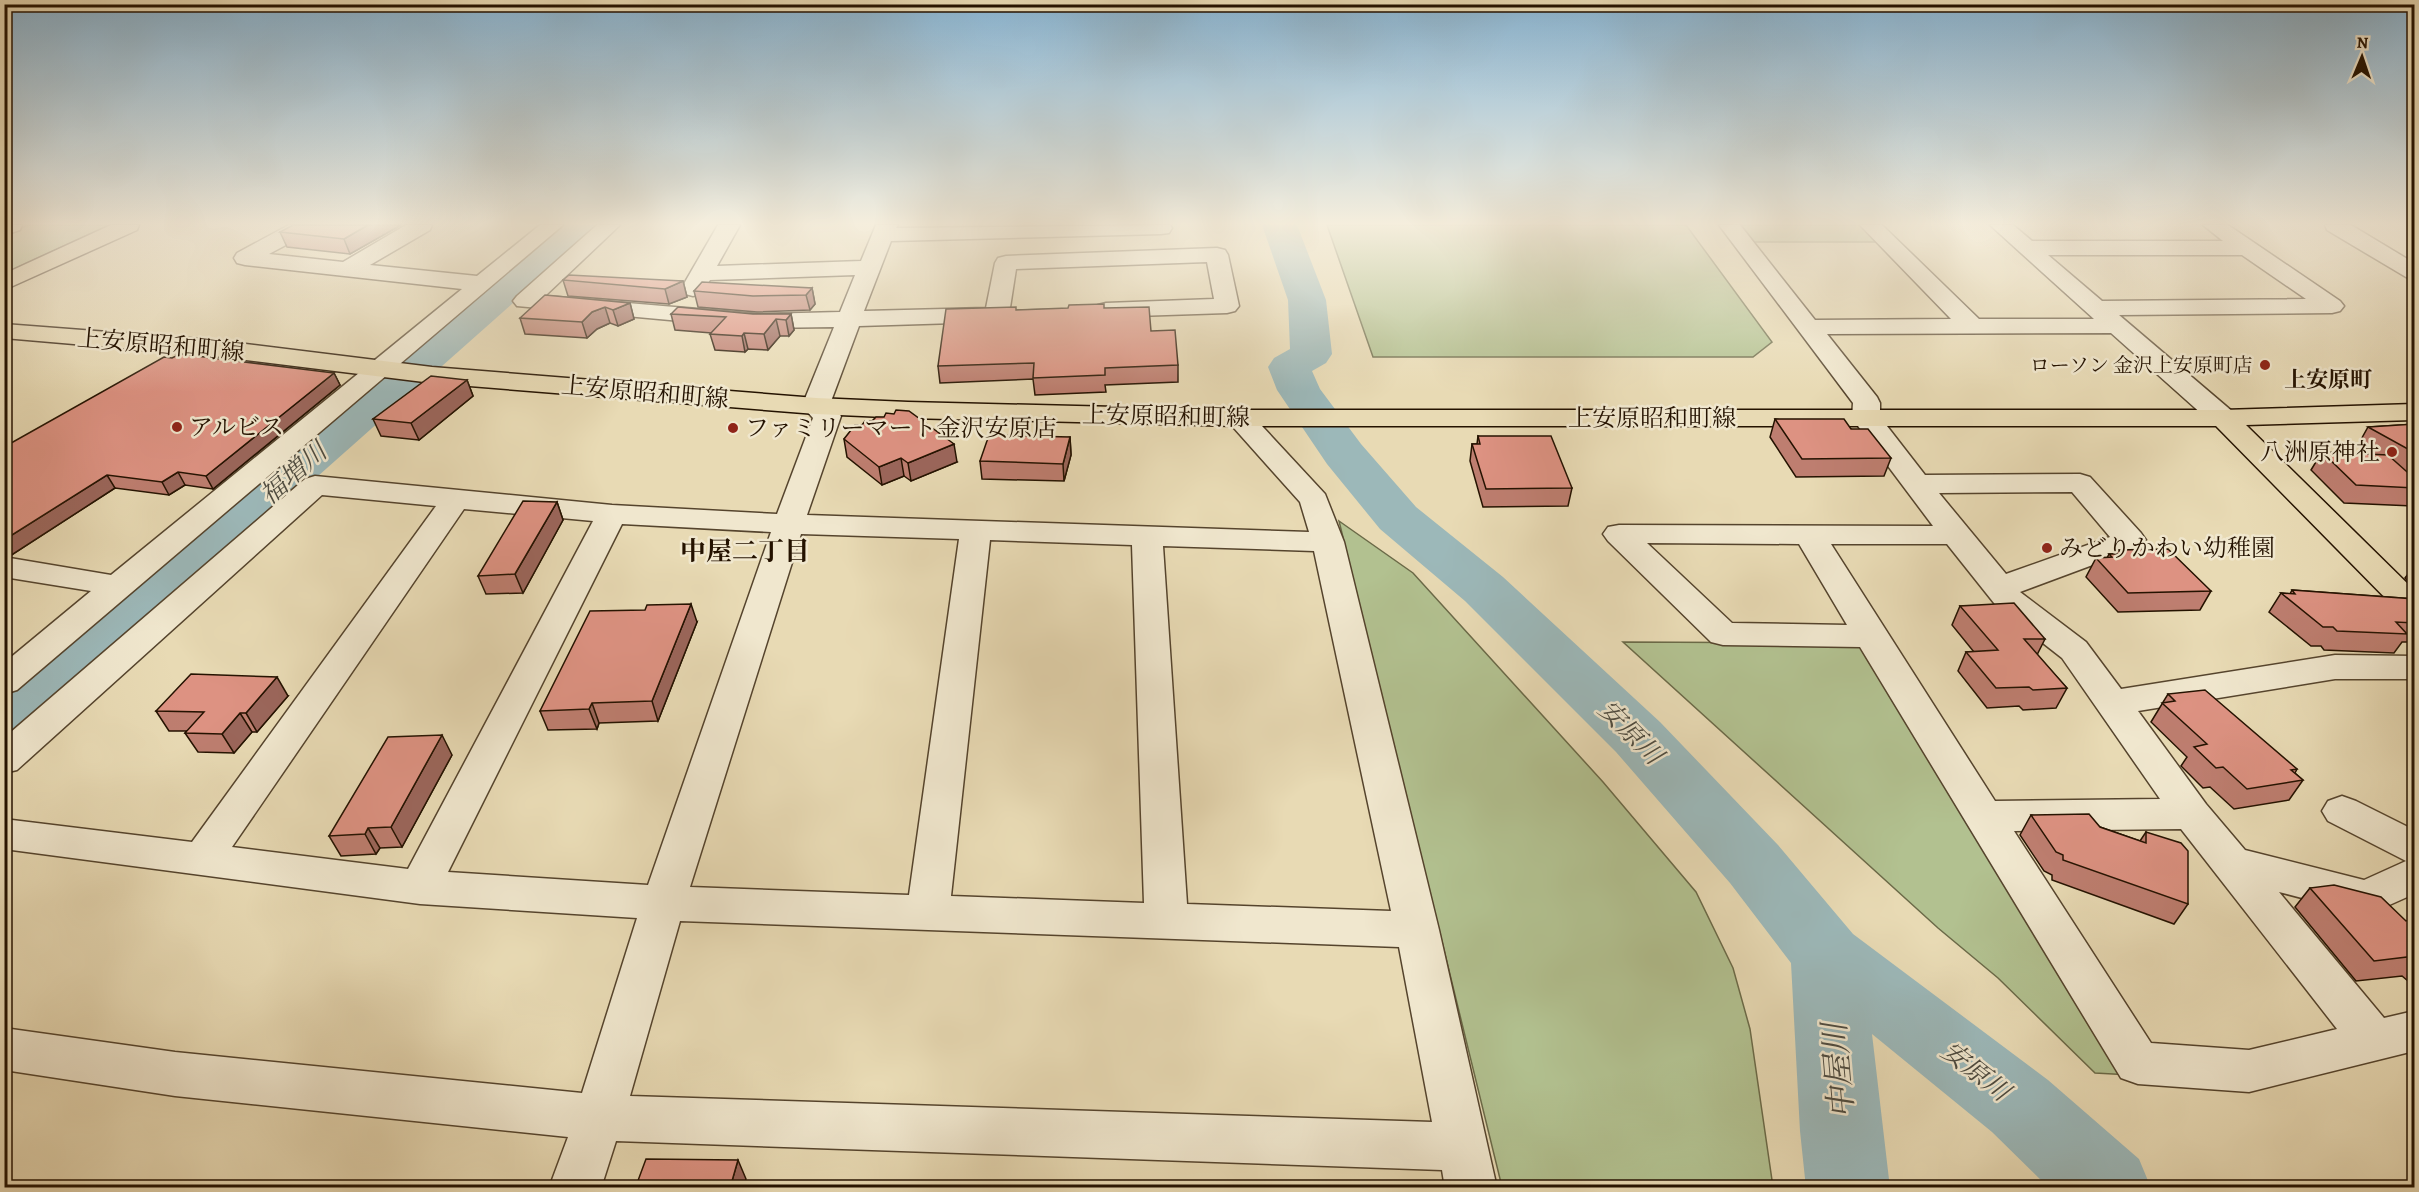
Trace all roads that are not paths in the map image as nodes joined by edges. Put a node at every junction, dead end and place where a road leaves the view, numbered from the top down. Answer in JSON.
{"nodes":[{"id":1,"x":452,"y":281,"type":"edge"},
{"id":2,"x":487,"y":281,"type":"edge"},
{"id":3,"x":548,"y":281,"type":"edge"},
{"id":4,"x":698,"y":281,"type":"edge"},
{"id":5,"x":865,"y":281,"type":"edge"},
{"id":6,"x":1006,"y":281,"type":"edge"},
{"id":7,"x":1222,"y":281,"type":"edge"},
{"id":8,"x":1772,"y":281,"type":"edge"},
{"id":9,"x":1926,"y":281,"type":"edge"},
{"id":10,"x":2065,"y":281,"type":"edge"},
{"id":11,"x":2295,"y":281,"type":"edge"},
{"id":12,"x":483,"y":284,"type":"junction"},
{"id":13,"x":2097,"y":308,"type":"junction"},
{"id":14,"x":1089,"y":311,"type":"edge"},
{"id":15,"x":679,"y":314,"type":"junction"},
{"id":16,"x":849,"y":320,"type":"junction"},
{"id":17,"x":2118,"y":326,"type":"junction"},
{"id":18,"x":1808,"y":327,"type":"junction"},
{"id":19,"x":1973,"y":327,"type":"junction"},
{"id":20,"x":4,"y":331,"type":"edge"},
{"id":21,"x":385,"y":371,"type":"junction"},
{"id":22,"x":816,"y":406,"type":"junction"},
{"id":23,"x":2415,"y":412,"type":"edge"},
{"id":24,"x":1239,"y":418,"type":"junction"},
{"id":25,"x":1866,"y":418,"type":"junction"},
{"id":26,"x":2223,"y":418,"type":"junction"},
{"id":27,"x":1916,"y":484,"type":"junction"},
{"id":28,"x":456,"y":499,"type":"junction"},
{"id":29,"x":612,"y":514,"type":"junction"},
{"id":30,"x":789,"y":524,"type":"junction"},
{"id":31,"x":976,"y":531,"type":"junction"},
{"id":32,"x":1956,"y":535,"type":"junction"},
{"id":33,"x":1147,"y":536,"type":"junction"},
{"id":34,"x":1810,"y":536,"type":"junction"},
{"id":35,"x":1328,"y":542,"type":"junction"},
{"id":36,"x":4,"y":567,"type":"edge"},
{"id":37,"x":118,"y":586,"type":"junction"},
{"id":38,"x":1999,"y":588,"type":"junction"},
{"id":39,"x":2415,"y":608,"type":"edge"},
{"id":40,"x":1871,"y":636,"type":"junction"},
{"id":41,"x":2415,"y":667,"type":"edge"},
{"id":42,"x":4,"y":682,"type":"edge"},
{"id":43,"x":2112,"y":703,"type":"junction"},
{"id":44,"x":4,"y":760,"type":"edge"},
{"id":45,"x":2342,"y":811,"type":"dead end"},
{"id":46,"x":2192,"y":814,"type":"junction"},
{"id":47,"x":1986,"y":816,"type":"junction"},
{"id":48,"x":4,"y":834,"type":"edge"},
{"id":49,"x":2415,"y":848,"type":"edge"},
{"id":50,"x":202,"y":859,"type":"junction"},
{"id":51,"x":2232,"y":863,"type":"junction"},
{"id":52,"x":2415,"y":875,"type":"edge"},
{"id":53,"x":420,"y":887,"type":"junction"},
{"id":54,"x":664,"y":903,"type":"junction"},
{"id":55,"x":928,"y":912,"type":"junction"},
{"id":56,"x":1166,"y":921,"type":"junction"},
{"id":57,"x":1417,"y":930,"type":"junction"},
{"id":58,"x":2415,"y":1030,"type":"edge"},
{"id":59,"x":2374,"y":1040,"type":"junction"},
{"id":60,"x":4,"y":1049,"type":"edge"},
{"id":61,"x":600,"y":1118,"type":"junction"},
{"id":62,"x":1467,"y":1167,"type":"edge"},
{"id":63,"x":575,"y":1188,"type":"edge"}],
"edges":[{"from":1,"to":12,"type":"street"},
{"from":2,"to":12,"type":"street"},
{"from":3,"to":15,"type":"street"},
{"from":4,"to":15,"type":"street"},
{"from":5,"to":16,"type":"street"},
{"from":6,"to":16,"type":"street"},
{"from":7,"to":14,"type":"street"},
{"from":8,"to":18,"type":"street"},
{"from":9,"to":19,"type":"street"},
{"from":10,"to":13,"type":"street"},
{"from":11,"to":13,"type":"street"},
{"from":12,"to":21,"type":"street"},
{"from":13,"to":17,"type":"street"},
{"from":15,"to":16,"type":"street"},
{"from":16,"to":22,"type":"street"},
{"from":17,"to":19,"type":"street"},
{"from":17,"to":26,"type":"street"},
{"from":18,"to":19,"type":"street"},
{"from":18,"to":25,"type":"street"},
{"from":20,"to":21,"type":"main road","name":"上安原昭和町線"},
{"from":21,"to":22,"type":"main road","name":"上安原昭和町線"},
{"from":21,"to":37,"type":"street"},
{"from":22,"to":24,"type":"main road","name":"上安原昭和町線"},
{"from":22,"to":30,"type":"street"},
{"from":23,"to":26,"type":"main road","name":"上安原昭和町線"},
{"from":24,"to":25,"type":"main road","name":"上安原昭和町線"},
{"from":24,"to":35,"type":"street"},
{"from":25,"to":26,"type":"main road","name":"上安原昭和町線"},
{"from":25,"to":27,"type":"street"},
{"from":26,"to":39,"type":"main road"},
{"from":27,"to":32,"type":"street"},
{"from":27,"to":38,"type":"street"},
{"from":28,"to":29,"type":"street"},
{"from":28,"to":44,"type":"street"},
{"from":28,"to":50,"type":"street"},
{"from":29,"to":30,"type":"street"},
{"from":29,"to":53,"type":"street"},
{"from":30,"to":31,"type":"street"},
{"from":30,"to":54,"type":"street"},
{"from":31,"to":33,"type":"street"},
{"from":31,"to":55,"type":"street"},
{"from":32,"to":34,"type":"street"},
{"from":32,"to":38,"type":"street"},
{"from":33,"to":35,"type":"street"},
{"from":33,"to":56,"type":"street"},
{"from":34,"to":40,"type":"street"},
{"from":34,"to":40,"type":"street"},
{"from":35,"to":57,"type":"street"},
{"from":36,"to":37,"type":"street"},
{"from":37,"to":42,"type":"street"},
{"from":38,"to":43,"type":"street"},
{"from":40,"to":47,"type":"street"},
{"from":41,"to":43,"type":"street"},
{"from":43,"to":46,"type":"street"},
{"from":45,"to":49,"type":"street"},
{"from":46,"to":47,"type":"street"},
{"from":46,"to":51,"type":"street"},
{"from":47,"to":59,"type":"street"},
{"from":48,"to":50,"type":"street"},
{"from":50,"to":53,"type":"street"},
{"from":51,"to":52,"type":"street"},
{"from":51,"to":59,"type":"street"},
{"from":53,"to":54,"type":"street"},
{"from":54,"to":55,"type":"street"},
{"from":54,"to":61,"type":"street"},
{"from":55,"to":56,"type":"street"},
{"from":56,"to":57,"type":"street"},
{"from":57,"to":62,"type":"street"},
{"from":58,"to":59,"type":"street"},
{"from":60,"to":61,"type":"street"},
{"from":61,"to":62,"type":"street"},
{"from":61,"to":63,"type":"street"}]}
